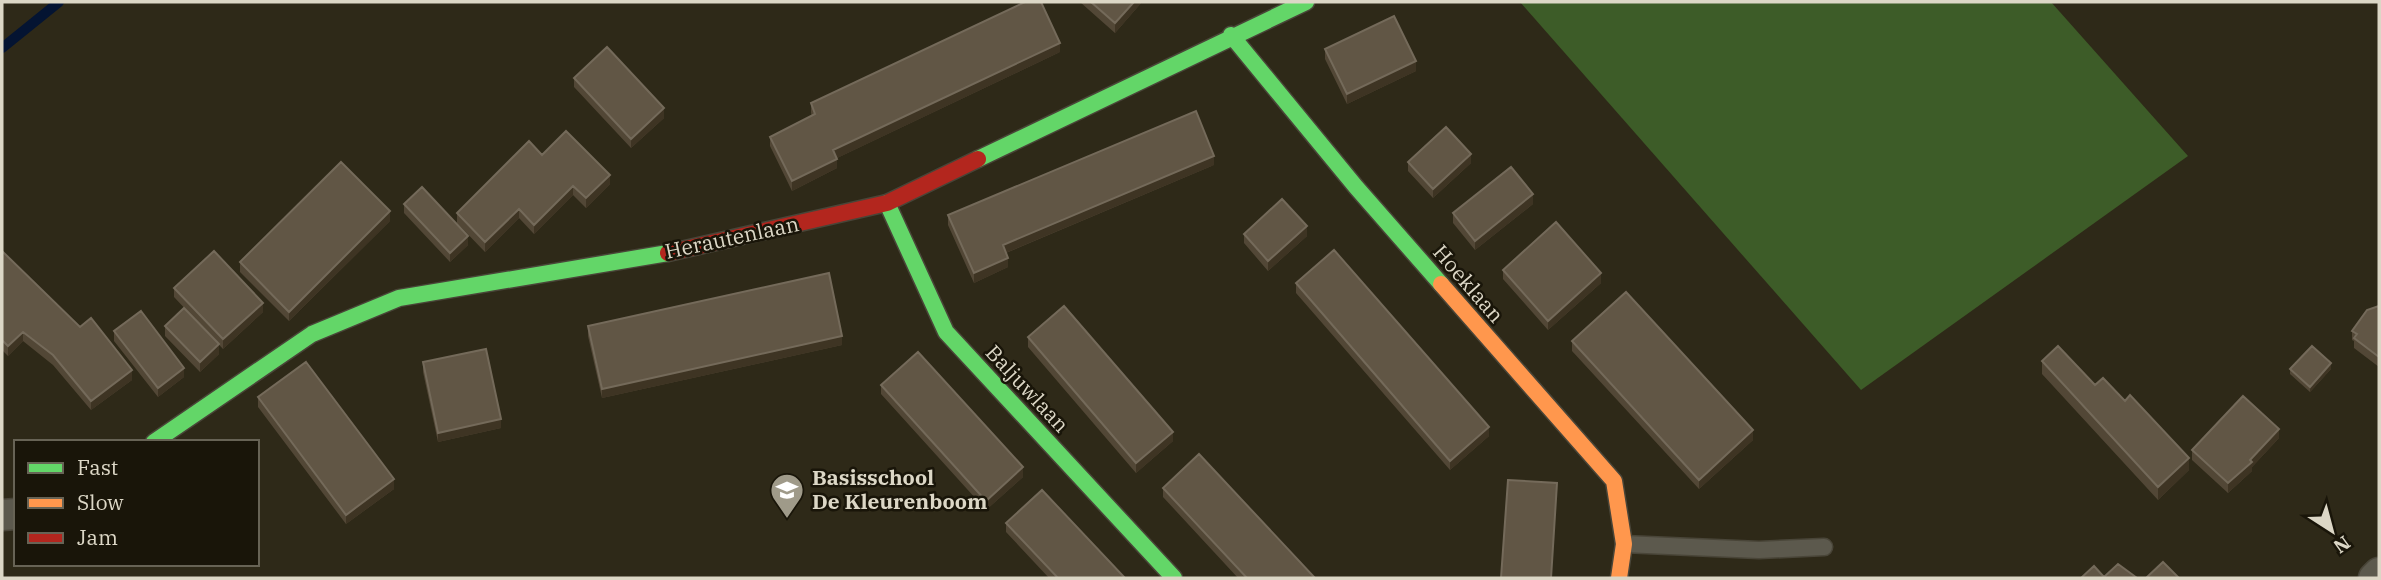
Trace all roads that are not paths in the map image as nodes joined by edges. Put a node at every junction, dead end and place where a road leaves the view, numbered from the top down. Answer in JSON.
{"nodes":[{"id":1,"x":1306,"y":2,"type":"edge"},
{"id":2,"x":1231,"y":36,"type":"junction"},
{"id":3,"x":887,"y":203,"type":"junction"},
{"id":4,"x":157,"y":440,"type":"edge"},
{"id":5,"x":1624,"y":544,"type":"junction"},
{"id":6,"x":1824,"y":547,"type":"dead end"},
{"id":7,"x":2379,"y":573,"type":"edge"},
{"id":8,"x":1174,"y":578,"type":"edge"},
{"id":9,"x":1619,"y":578,"type":"edge"},
{"id":10,"x":2374,"y":578,"type":"edge"}],
"edges":[{"from":1,"to":2,"type":"street","name":"Herautenlaan"},
{"from":2,"to":3,"type":"street","name":"Herautenlaan"},
{"from":2,"to":5,"type":"street","name":"Hoeklaan"},
{"from":3,"to":4,"type":"street","name":"Herautenlaan"},
{"from":3,"to":8,"type":"street","name":"Baljuwlaan"},
{"from":5,"to":6,"type":"lane"},
{"from":5,"to":9,"type":"street","name":"Hoeklaan"},
{"from":7,"to":10,"type":"street"}]}
